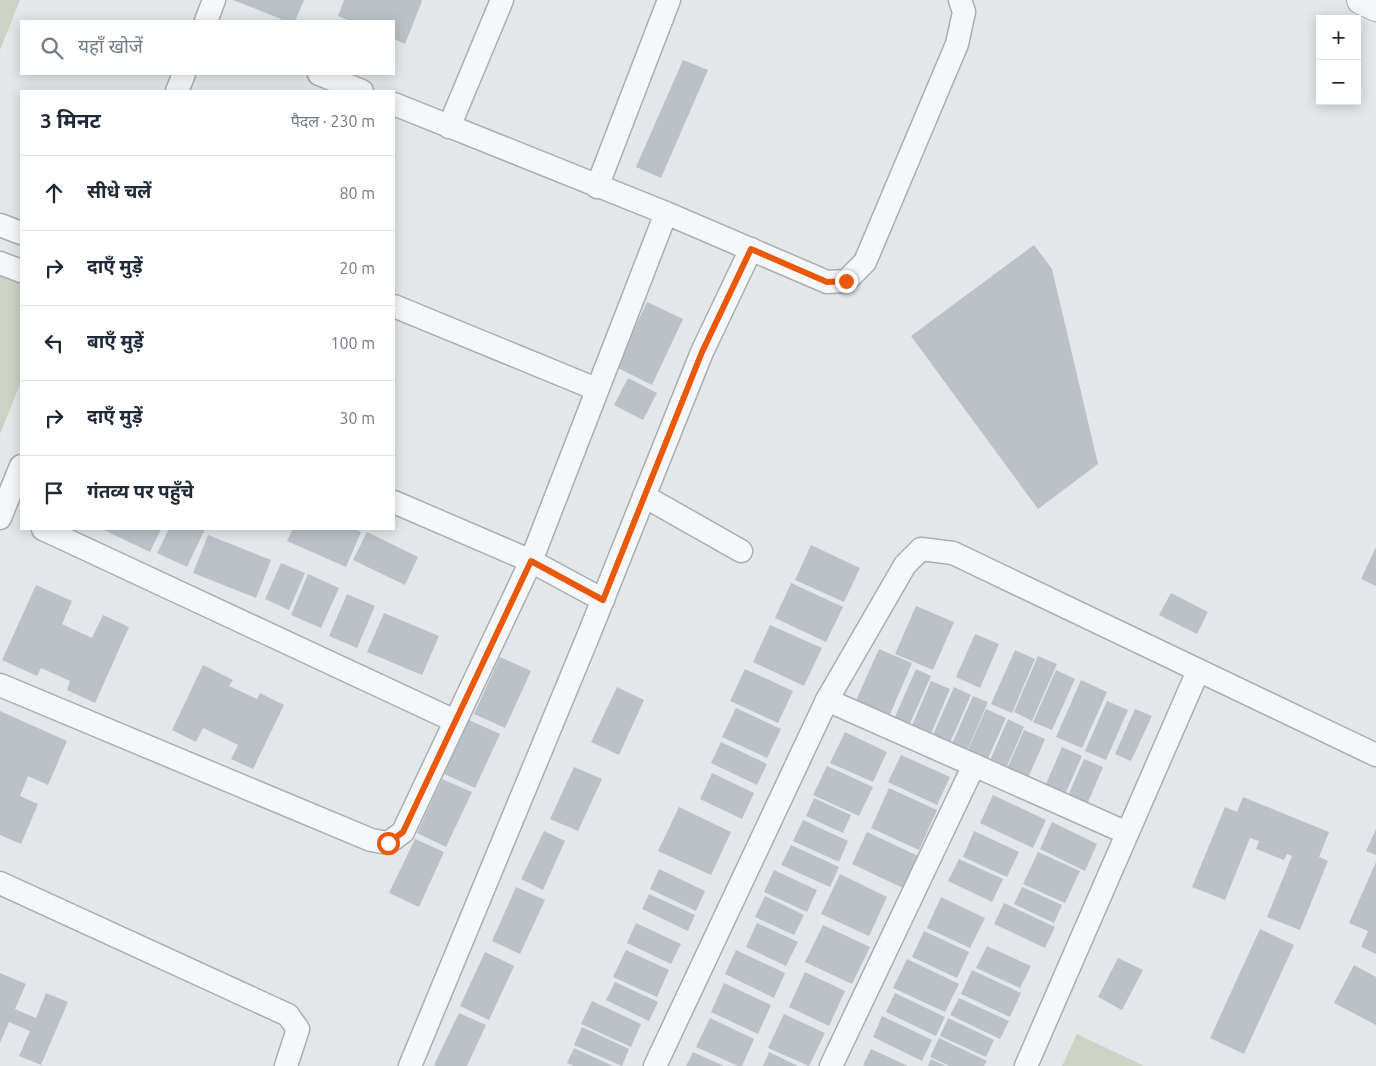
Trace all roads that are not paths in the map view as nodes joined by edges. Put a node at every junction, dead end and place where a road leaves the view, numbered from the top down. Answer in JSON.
{"nodes":[{"id":1,"x":214,"y":0,"type":"edge"},
{"id":2,"x":502,"y":0,"type":"edge"},
{"id":3,"x":669,"y":0,"type":"edge"},
{"id":4,"x":960,"y":0,"type":"edge"},
{"id":5,"x":1361,"y":0,"type":"edge"},
{"id":6,"x":1376,"y":7,"type":"edge"},
{"id":7,"x":206,"y":20,"type":"edge"},
{"id":8,"x":184,"y":75,"type":"edge"},
{"id":9,"x":322,"y":75,"type":"edge"},
{"id":10,"x":177,"y":90,"type":"edge"},
{"id":11,"x":359,"y":90,"type":"edge"},
{"id":12,"x":395,"y":104,"type":"edge"},
{"id":13,"x":449,"y":127,"type":"junction"},
{"id":14,"x":597,"y":186,"type":"junction"},
{"id":15,"x":666,"y":213,"type":"junction"},
{"id":16,"x":0,"y":225,"type":"edge"},
{"id":17,"x":20,"y":233,"type":"edge"},
{"id":18,"x":751,"y":249,"type":"junction"},
{"id":19,"x":0,"y":263,"type":"edge"},
{"id":20,"x":20,"y":271,"type":"edge"},
{"id":21,"x":395,"y":306,"type":"edge"},
{"id":22,"x":596,"y":389,"type":"junction"},
{"id":23,"x":20,"y":470,"type":"edge"},
{"id":24,"x":644,"y":496,"type":"junction"},
{"id":25,"x":395,"y":502,"type":"edge"},
{"id":26,"x":8,"y":515,"type":"edge"},
{"id":27,"x":45,"y":530,"type":"edge"},
{"id":28,"x":741,"y":551,"type":"dead end"},
{"id":29,"x":531,"y":561,"type":"junction"},
{"id":30,"x":603,"y":600,"type":"junction"},
{"id":31,"x":1198,"y":671,"type":"junction"},
{"id":32,"x":0,"y":684,"type":"edge"},
{"id":33,"x":826,"y":700,"type":"junction"},
{"id":34,"x":455,"y":721,"type":"junction"},
{"id":35,"x":1376,"y":755,"type":"edge"},
{"id":36,"x":974,"y":765,"type":"junction"},
{"id":37,"x":1127,"y":833,"type":"junction"},
{"id":38,"x":0,"y":883,"type":"edge"},
{"id":39,"x":286,"y":1066,"type":"edge"},
{"id":40,"x":410,"y":1066,"type":"edge"},
{"id":41,"x":655,"y":1066,"type":"edge"},
{"id":42,"x":831,"y":1066,"type":"edge"},
{"id":43,"x":1026,"y":1066,"type":"edge"}],
"edges":[{"from":1,"to":7,"type":"street"},
{"from":2,"to":13,"type":"street"},
{"from":3,"to":14,"type":"street"},
{"from":4,"to":18,"type":"street"},
{"from":5,"to":6,"type":"street"},
{"from":8,"to":10,"type":"street"},
{"from":9,"to":11,"type":"street"},
{"from":12,"to":13,"type":"street"},
{"from":13,"to":14,"type":"street"},
{"from":14,"to":15,"type":"street"},
{"from":15,"to":18,"type":"street"},
{"from":15,"to":22,"type":"street"},
{"from":16,"to":17,"type":"street"},
{"from":18,"to":24,"type":"street"},
{"from":19,"to":20,"type":"street"},
{"from":21,"to":22,"type":"street"},
{"from":22,"to":29,"type":"street"},
{"from":23,"to":26,"type":"street"},
{"from":24,"to":28,"type":"street"},
{"from":24,"to":30,"type":"street"},
{"from":25,"to":29,"type":"street"},
{"from":27,"to":34,"type":"street"},
{"from":29,"to":30,"type":"street"},
{"from":29,"to":34,"type":"street"},
{"from":30,"to":40,"type":"street"},
{"from":31,"to":33,"type":"street"},
{"from":31,"to":35,"type":"street"},
{"from":31,"to":37,"type":"street"},
{"from":32,"to":34,"type":"street"},
{"from":33,"to":36,"type":"street"},
{"from":33,"to":41,"type":"street"},
{"from":36,"to":37,"type":"street"},
{"from":36,"to":42,"type":"street"},
{"from":37,"to":43,"type":"street"},
{"from":38,"to":39,"type":"street"}]}
